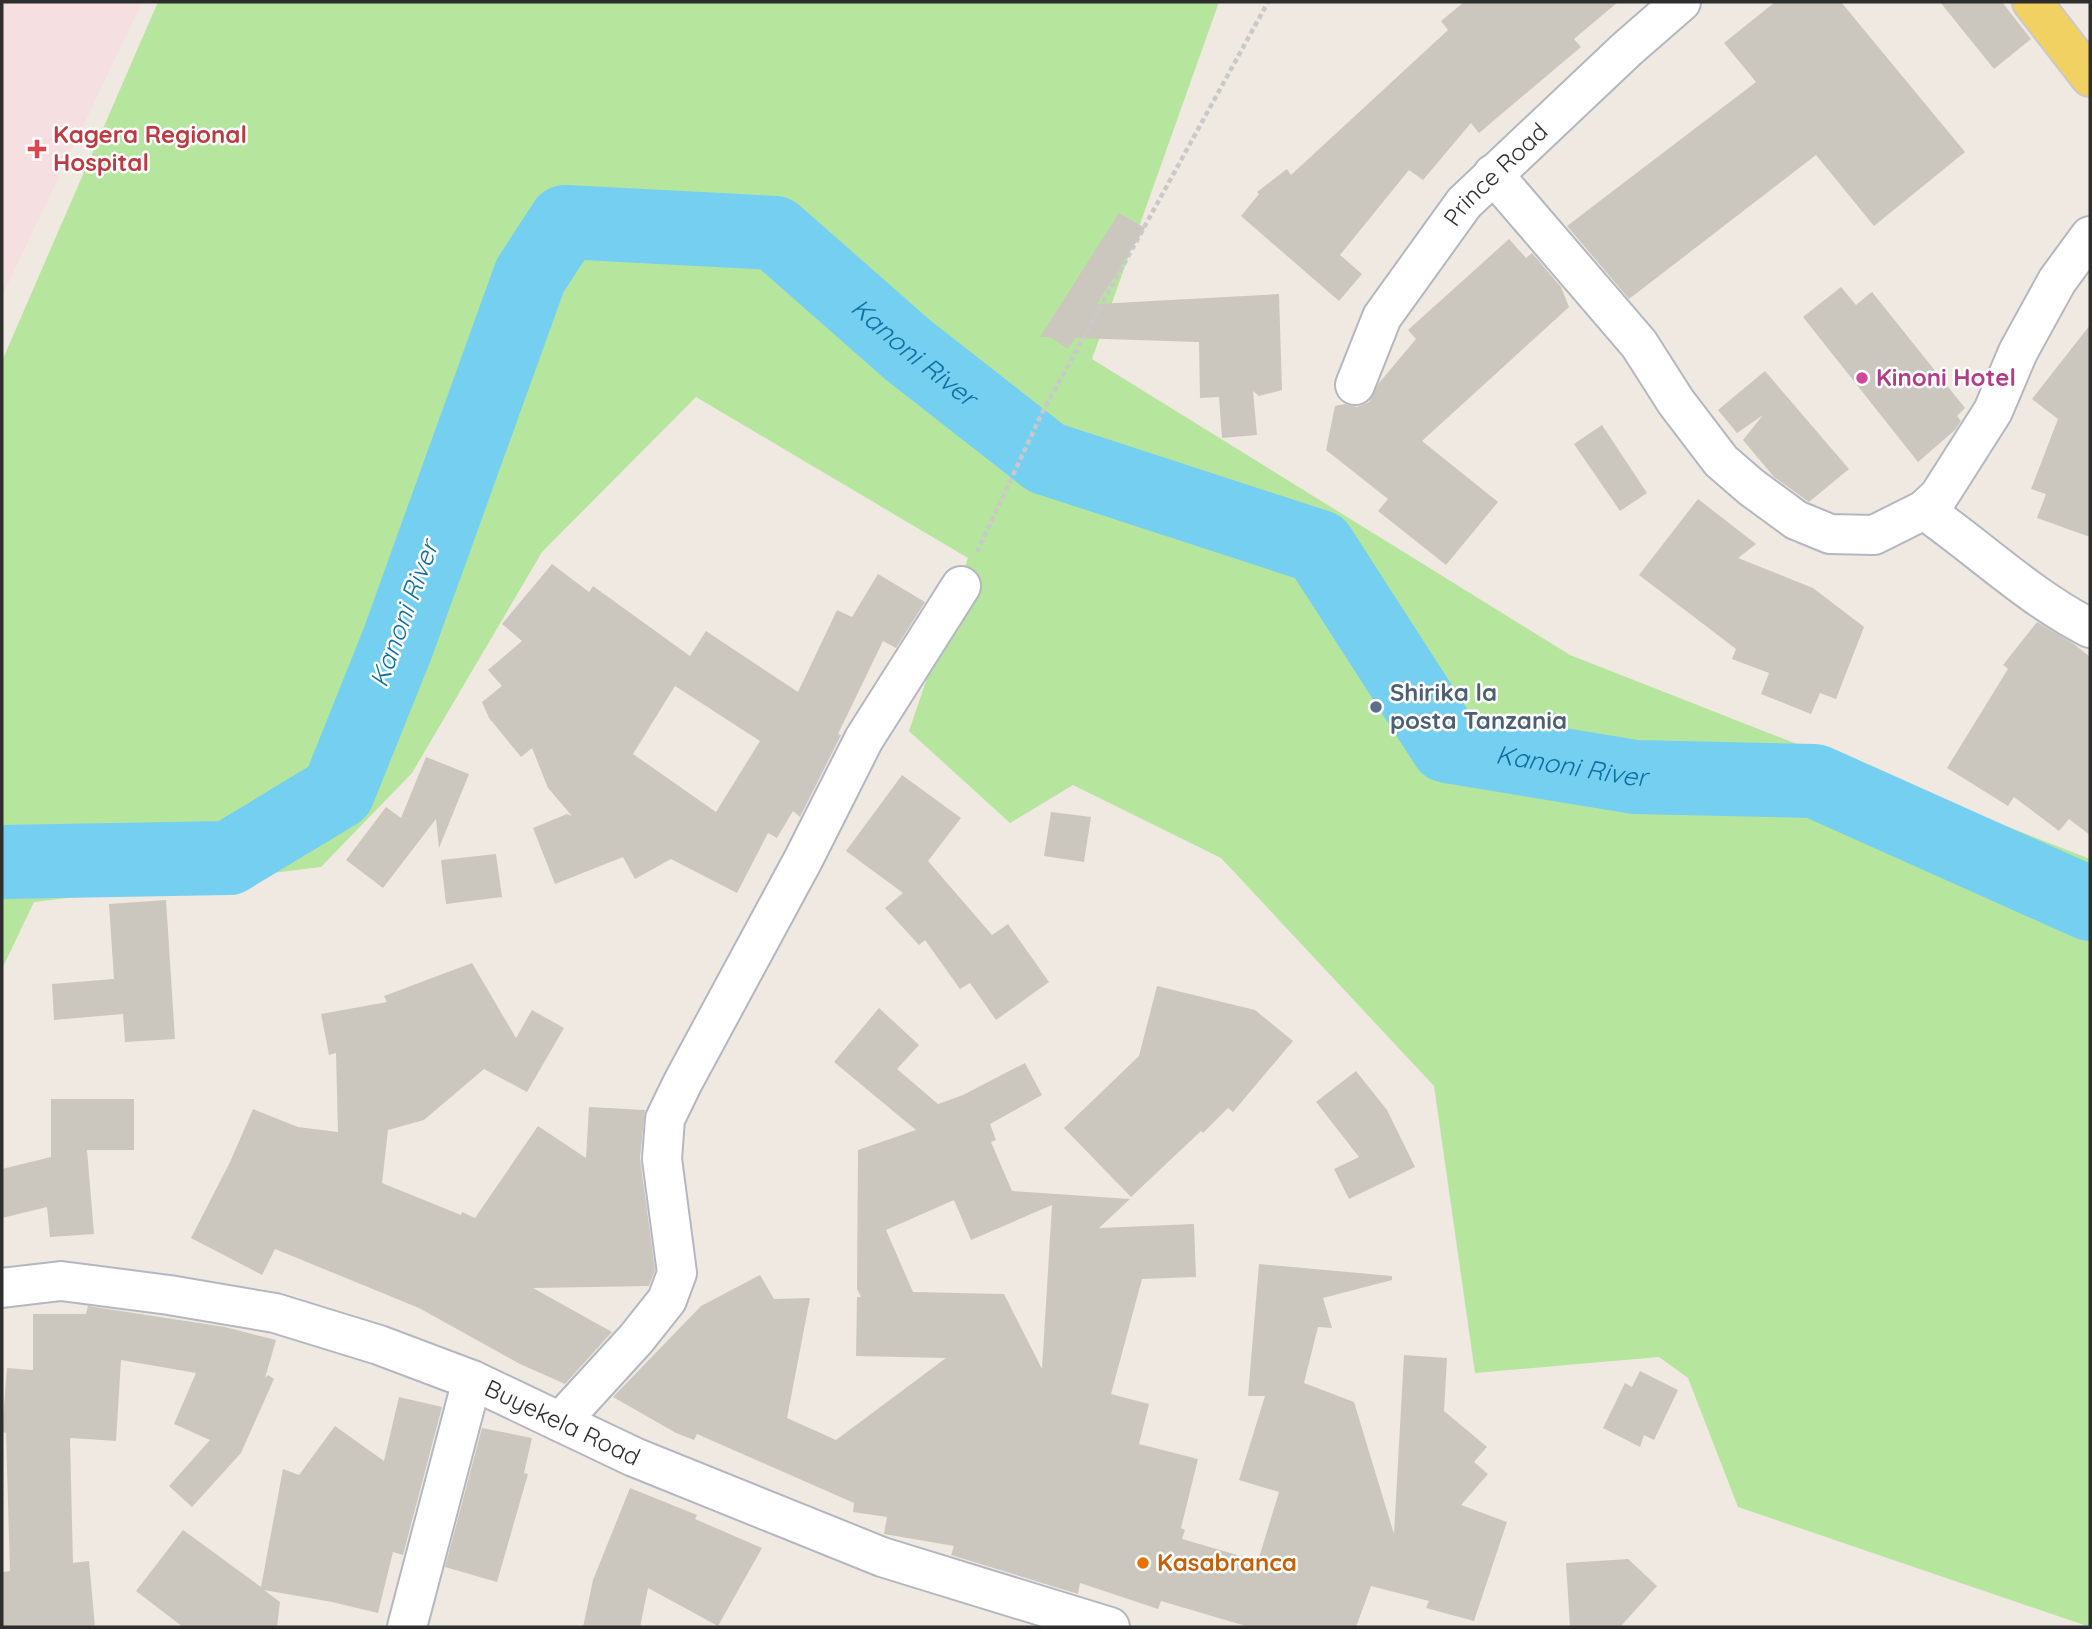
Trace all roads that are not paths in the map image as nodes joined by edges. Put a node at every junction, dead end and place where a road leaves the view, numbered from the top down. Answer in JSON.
{"nodes":[{"id":1,"x":1681,"y":2,"type":"edge"},
{"id":2,"x":2032,"y":2,"type":"edge"},
{"id":3,"x":2090,"y":77,"type":"edge"},
{"id":4,"x":1493,"y":174,"type":"junction"},
{"id":5,"x":2090,"y":236,"type":"edge"},
{"id":6,"x":1355,"y":385,"type":"dead end"},
{"id":7,"x":1924,"y":510,"type":"junction"},
{"id":8,"x":961,"y":586,"type":"road end"},
{"id":9,"x":2090,"y":628,"type":"edge"},
{"id":10,"x":2,"y":1287,"type":"edge"},
{"id":11,"x":472,"y":1380,"type":"junction"},
{"id":12,"x":559,"y":1422,"type":"junction"},
{"id":13,"x":407,"y":1627,"type":"edge"},
{"id":14,"x":1110,"y":1627,"type":"edge"}],
"edges":[{"from":1,"to":4,"type":"street","name":"Prince Road"},
{"from":2,"to":3,"type":"main road"},
{"from":4,"to":6,"type":"street","name":"Prince Road"},
{"from":4,"to":7,"type":"street"},
{"from":5,"to":7,"type":"street"},
{"from":7,"to":9,"type":"street"},
{"from":8,"to":12,"type":"street"},
{"from":10,"to":11,"type":"street","name":"Buyekela Road"},
{"from":11,"to":12,"type":"street","name":"Buyekela Road"},
{"from":11,"to":13,"type":"street"},
{"from":12,"to":14,"type":"street","name":"Buyekela Road"}]}
